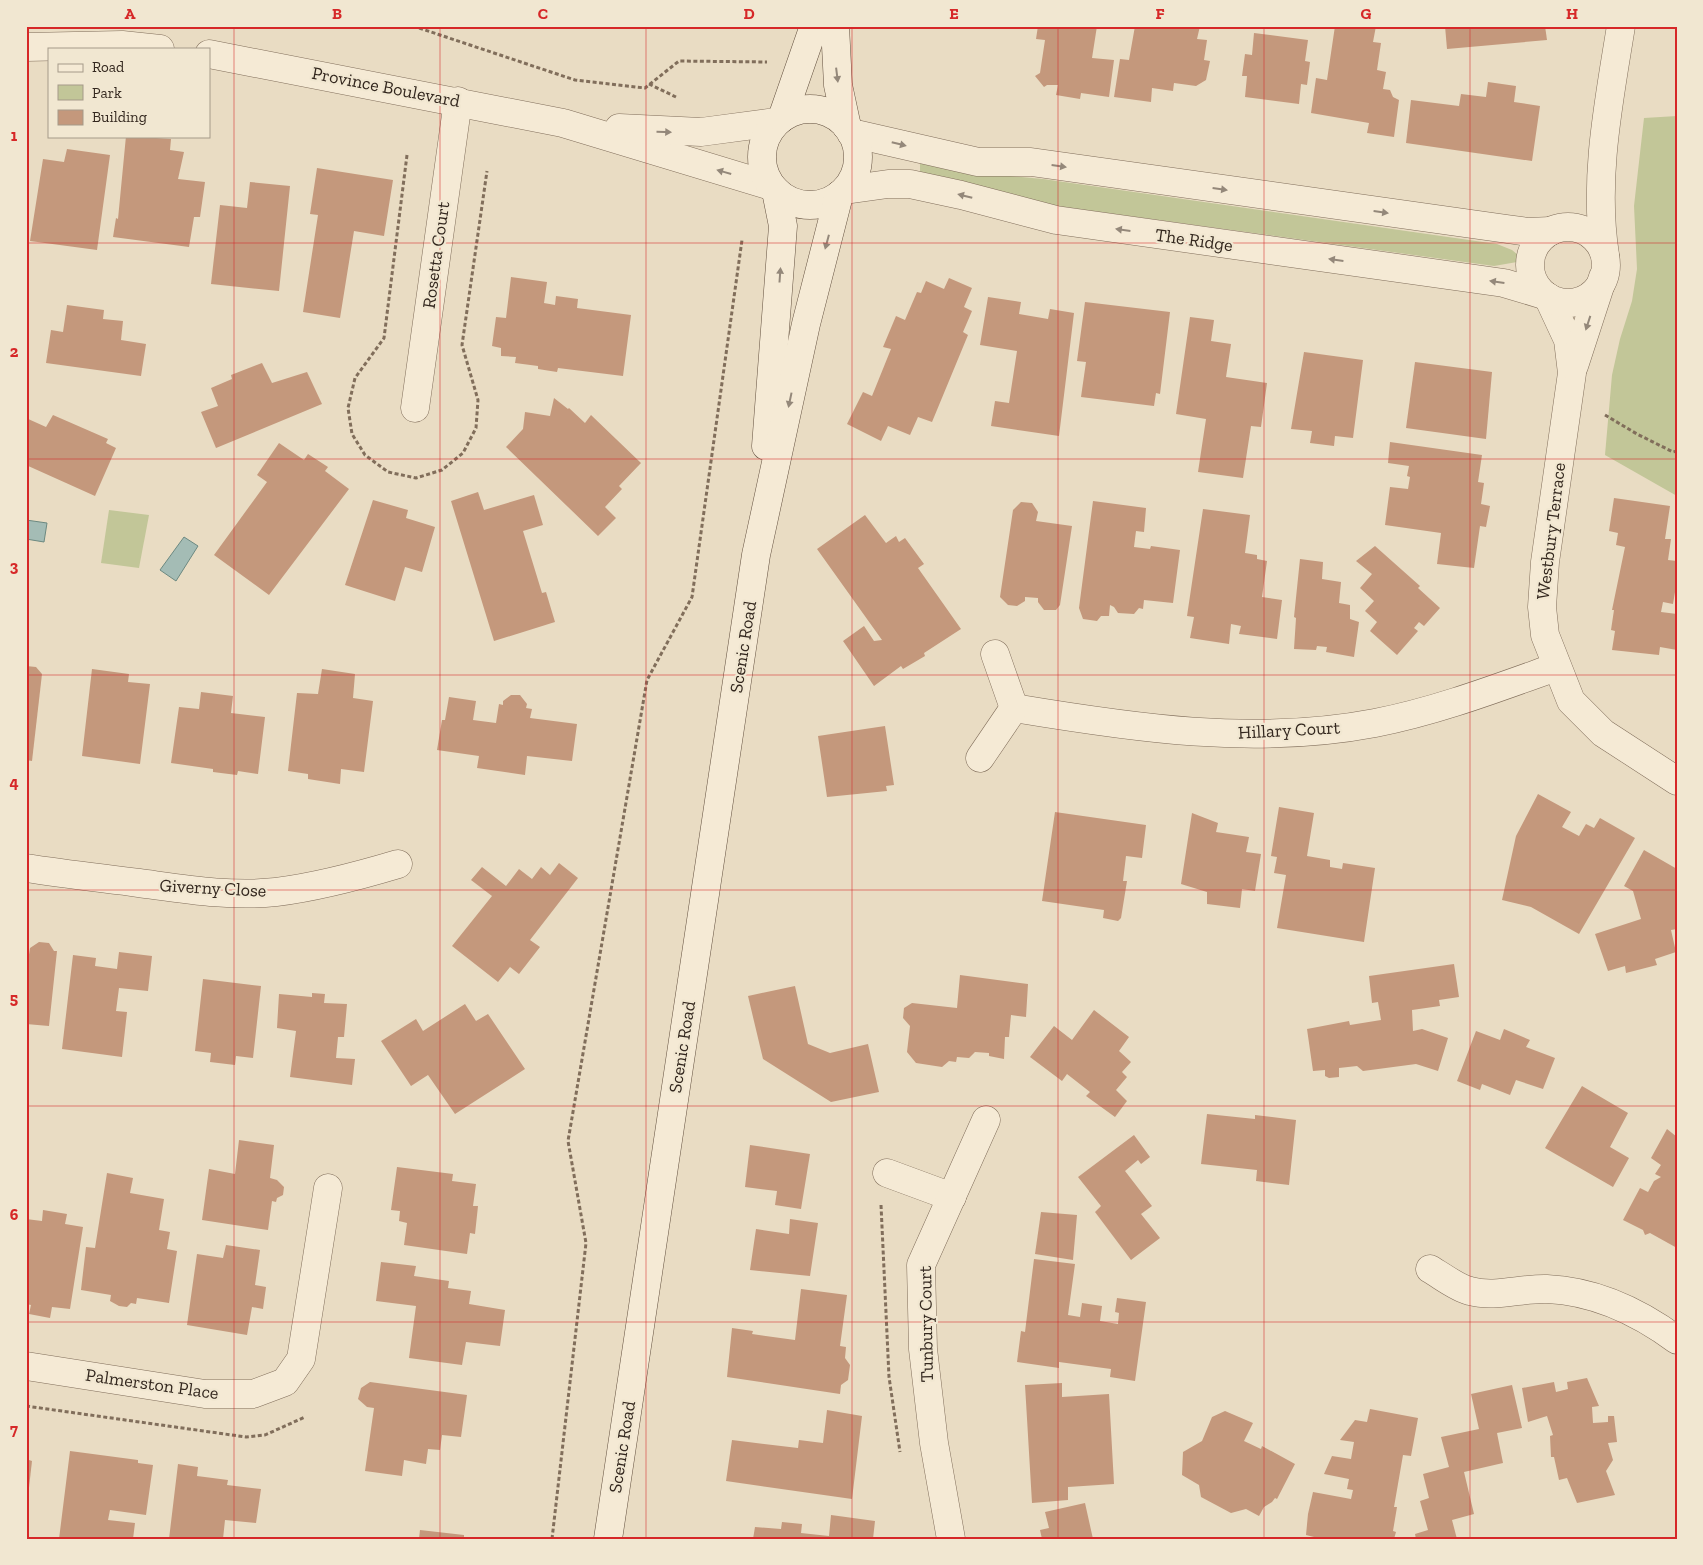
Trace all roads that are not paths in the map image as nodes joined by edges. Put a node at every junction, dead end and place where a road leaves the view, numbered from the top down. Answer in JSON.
{"nodes":[{"id":1,"x":814,"y":26,"type":"edge"},
{"id":2,"x":834,"y":26,"type":"edge"},
{"id":3,"x":1621,"y":26,"type":"edge"},
{"id":4,"x":26,"y":47,"type":"edge"},
{"id":5,"x":150,"y":48,"type":"edge"},
{"id":6,"x":210,"y":54,"type":"edge"},
{"id":7,"x":458,"y":101,"type":"junction"},
{"id":8,"x":779,"y":120,"type":"junction"},
{"id":9,"x":563,"y":123,"type":"junction"},
{"id":10,"x":849,"y":130,"type":"junction"},
{"id":11,"x":1601,"y":168,"type":"junction"},
{"id":12,"x":773,"y":188,"type":"junction"},
{"id":13,"x":842,"y":192,"type":"junction"},
{"id":14,"x":1556,"y":229,"type":"junction"},
{"id":15,"x":1604,"y":268,"type":"junction"},
{"id":16,"x":1546,"y":296,"type":"junction"},
{"id":17,"x":1572,"y":373,"type":"junction"},
{"id":18,"x":415,"y":408,"type":"dead end"},
{"id":19,"x":756,"y":555,"type":"junction"},
{"id":20,"x":995,"y":654,"type":"dead end"},
{"id":21,"x":1556,"y":667,"type":"junction"},
{"id":22,"x":1014,"y":708,"type":"junction"},
{"id":23,"x":980,"y":758,"type":"dead end"},
{"id":24,"x":1677,"y":781,"type":"edge"},
{"id":25,"x":398,"y":864,"type":"dead end"},
{"id":26,"x":26,"y":868,"type":"edge"},
{"id":27,"x":986,"y":1120,"type":"dead end"},
{"id":28,"x":887,"y":1173,"type":"dead end"},
{"id":29,"x":328,"y":1188,"type":"dead end"},
{"id":30,"x":952,"y":1197,"type":"junction"},
{"id":31,"x":1430,"y":1269,"type":"dead end"},
{"id":32,"x":1677,"y":1340,"type":"edge"},
{"id":33,"x":26,"y":1366,"type":"edge"},
{"id":34,"x":608,"y":1539,"type":"edge"},
{"id":35,"x":951,"y":1539,"type":"edge"}],
"edges":[{"from":1,"to":8,"type":"street","name":"Scenic Road"},
{"from":2,"to":10,"type":"street","name":"Scenic Road","one_way":true},
{"from":3,"to":11,"type":"street","name":"Westbury Terrace"},
{"from":4,"to":5,"type":"street"},
{"from":6,"to":7,"type":"street","name":"Province Boulevard"},
{"from":7,"to":9,"type":"street","name":"Province Boulevard"},
{"from":7,"to":18,"type":"street","name":"Rosetta Court"},
{"from":9,"to":8,"type":"street","name":"Province Boulevard","one_way":true},
{"from":8,"to":10,"type":"street"},
{"from":8,"to":12,"type":"street","name":"Scenic Road"},
{"from":12,"to":9,"type":"street","name":"Province Boulevard","one_way":true},
{"from":10,"to":13,"type":"street","name":"Scenic Road"},
{"from":10,"to":14,"type":"street","one_way":true},
{"from":11,"to":14,"type":"street","name":"Westbury Terrace"},
{"from":11,"to":15,"type":"street","name":"Westbury Terrace"},
{"from":12,"to":13,"type":"street"},
{"from":19,"to":12,"type":"street","name":"Scenic Road","one_way":true},
{"from":16,"to":13,"type":"street","name":"The Ridge","one_way":true},
{"from":13,"to":19,"type":"street","name":"Scenic Road","one_way":true},
{"from":14,"to":15,"type":"street"},
{"from":14,"to":16,"type":"street","name":"Westbury Terrace"},
{"from":15,"to":16,"type":"street"},
{"from":15,"to":17,"type":"street","name":"Westbury Terrace","one_way":true},
{"from":16,"to":17,"type":"street","name":"Westbury Terrace"},
{"from":17,"to":21,"type":"street","name":"Westbury Terrace"},
{"from":19,"to":34,"type":"street","name":"Scenic Road"},
{"from":20,"to":22,"type":"street"},
{"from":21,"to":22,"type":"street","name":"Hillary Court"},
{"from":21,"to":24,"type":"street","name":"Westbury Terrace"},
{"from":22,"to":23,"type":"street"},
{"from":25,"to":26,"type":"street","name":"Giverny Close"},
{"from":27,"to":30,"type":"street","name":"Tunbury Court"},
{"from":28,"to":30,"type":"street"},
{"from":29,"to":33,"type":"street","name":"Palmerston Place"},
{"from":30,"to":35,"type":"street","name":"Tunbury Court"},
{"from":31,"to":32,"type":"street"}]}
